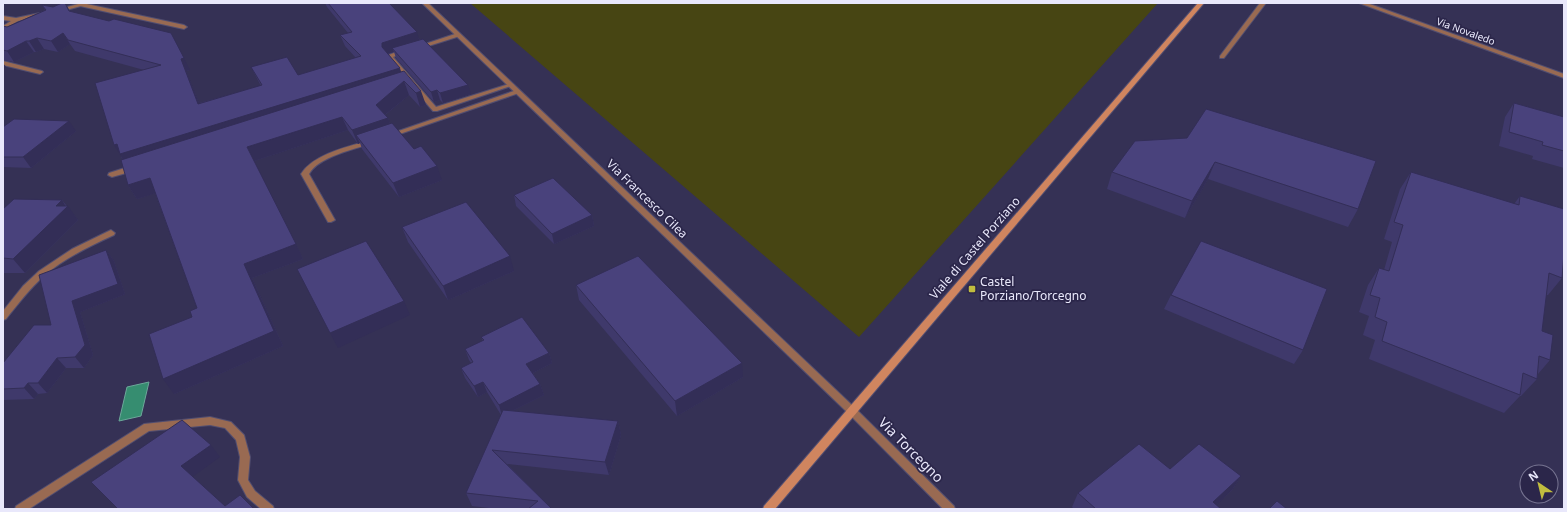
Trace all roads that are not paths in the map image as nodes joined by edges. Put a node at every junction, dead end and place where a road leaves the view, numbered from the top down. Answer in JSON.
{"nodes":[{"id":1,"x":89,"y":3,"type":"edge"},
{"id":2,"x":425,"y":3,"type":"edge"},
{"id":3,"x":1201,"y":3,"type":"edge"},
{"id":4,"x":1263,"y":3,"type":"edge"},
{"id":5,"x":1362,"y":3,"type":"edge"},
{"id":6,"x":82,"y":5,"type":"junction"},
{"id":7,"x":53,"y":12,"type":"edge"},
{"id":8,"x":45,"y":13,"type":"edge"},
{"id":9,"x":3,"y":18,"type":"edge"},
{"id":10,"x":16,"y":20,"type":"junction"},
{"id":11,"x":184,"y":27,"type":"dead end"},
{"id":12,"x":3,"y":28,"type":"edge"},
{"id":13,"x":458,"y":35,"type":"junction"},
{"id":14,"x":1222,"y":57,"type":"dead end"},
{"id":15,"x":3,"y":62,"type":"edge"},
{"id":16,"x":40,"y":72,"type":"dead end"},
{"id":17,"x":1564,"y":76,"type":"edge"},
{"id":18,"x":410,"y":81,"type":"junction"},
{"id":19,"x":403,"y":84,"type":"edge"},
{"id":20,"x":511,"y":85,"type":"junction"},
{"id":21,"x":518,"y":92,"type":"junction"},
{"id":22,"x":383,"y":138,"type":"edge"},
{"id":23,"x":375,"y":141,"type":"edge"},
{"id":24,"x":142,"y":165,"type":"edge"},
{"id":25,"x":112,"y":175,"type":"dead end"},
{"id":26,"x":331,"y":220,"type":"dead end"},
{"id":27,"x":111,"y":233,"type":"dead end"},
{"id":28,"x":3,"y":317,"type":"edge"},
{"id":29,"x":852,"y":412,"type":"junction"},
{"id":30,"x":20,"y":509,"type":"edge"},
{"id":31,"x":269,"y":509,"type":"edge"},
{"id":32,"x":768,"y":509,"type":"edge"},
{"id":33,"x":950,"y":509,"type":"edge"}],
"edges":[{"from":1,"to":6,"type":"street"},
{"from":2,"to":13,"type":"street","name":"Via Francesco Cilea"},
{"from":3,"to":29,"type":"street","name":"Viale di Castel Porziano"},
{"from":4,"to":14,"type":"street"},
{"from":5,"to":17,"type":"street","name":"Via Novaledo"},
{"from":6,"to":7,"type":"street"},
{"from":6,"to":11,"type":"street"},
{"from":8,"to":10,"type":"street"},
{"from":9,"to":10,"type":"street"},
{"from":10,"to":12,"type":"street"},
{"from":13,"to":18,"type":"street"},
{"from":13,"to":20,"type":"street","name":"Via Francesco Cilea"},
{"from":15,"to":16,"type":"street"},
{"from":18,"to":19,"type":"street"},
{"from":18,"to":20,"type":"street"},
{"from":20,"to":21,"type":"street","name":"Via Francesco Cilea"},
{"from":21,"to":22,"type":"street"},
{"from":21,"to":29,"type":"street","name":"Via Francesco Cilea"},
{"from":23,"to":26,"type":"street"},
{"from":24,"to":25,"type":"street"},
{"from":27,"to":28,"type":"street"},
{"from":29,"to":32,"type":"street","name":"Viale di Castel Porziano"},
{"from":29,"to":33,"type":"street","name":"Via Torcegno"},
{"from":30,"to":31,"type":"street"}]}
